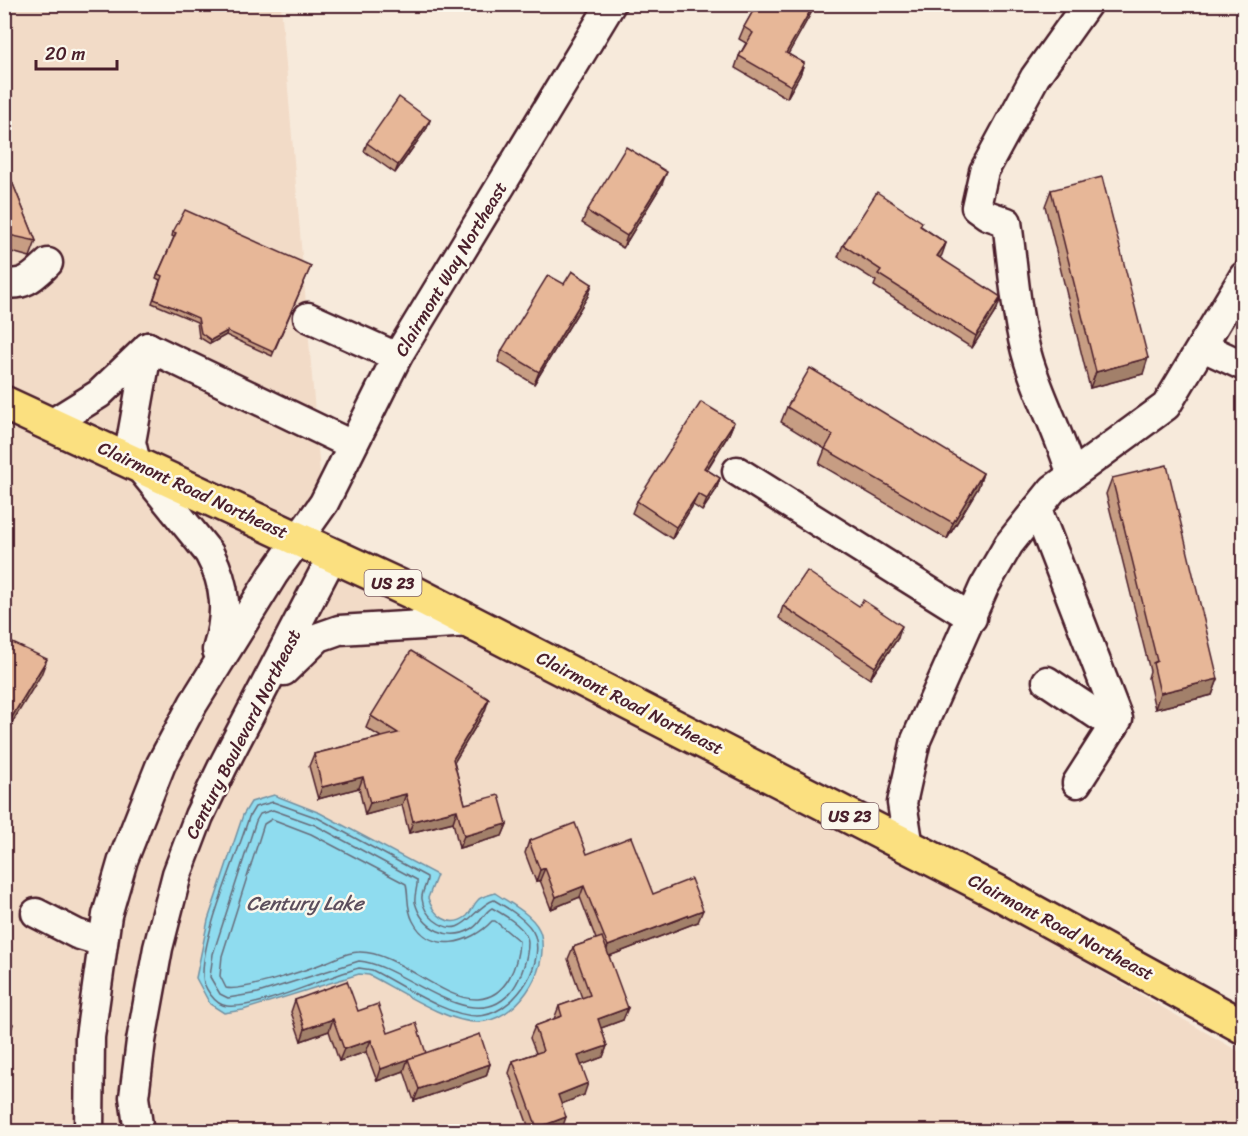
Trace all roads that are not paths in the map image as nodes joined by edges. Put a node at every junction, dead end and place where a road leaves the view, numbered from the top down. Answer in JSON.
{"nodes":[{"id":1,"x":611,"y":4,"type":"edge"},
{"id":2,"x":1087,"y":4,"type":"edge"},
{"id":3,"x":48,"y":263,"type":"dead end"},
{"id":4,"x":1244,"y":276,"type":"edge"},
{"id":5,"x":4,"y":282,"type":"edge"},
{"id":6,"x":308,"y":317,"type":"dead end"},
{"id":7,"x":148,"y":347,"type":"junction"},
{"id":8,"x":1203,"y":347,"type":"junction"},
{"id":9,"x":397,"y":357,"type":"junction"},
{"id":10,"x":1244,"y":366,"type":"edge"},
{"id":11,"x":4,"y":404,"type":"edge"},
{"id":12,"x":51,"y":424,"type":"junction"},
{"id":13,"x":352,"y":445,"type":"junction"},
{"id":14,"x":136,"y":463,"type":"junction"},
{"id":15,"x":737,"y":471,"type":"dead end"},
{"id":16,"x":1071,"y":473,"type":"junction"},
{"id":17,"x":1037,"y":509,"type":"junction"},
{"id":18,"x":300,"y":538,"type":"junction"},
{"id":19,"x":333,"y":555,"type":"junction"},
{"id":20,"x":972,"y":618,"type":"junction"},
{"id":21,"x":471,"y":622,"type":"junction"},
{"id":22,"x":1047,"y":681,"type":"dead end"},
{"id":23,"x":193,"y":704,"type":"junction"},
{"id":24,"x":256,"y":705,"type":"junction"},
{"id":25,"x":1114,"y":726,"type":"junction"},
{"id":26,"x":1077,"y":783,"type":"dead end"},
{"id":27,"x":909,"y":847,"type":"junction"},
{"id":28,"x":36,"y":913,"type":"dead end"},
{"id":29,"x":103,"y":942,"type":"junction"},
{"id":30,"x":1244,"y":1027,"type":"edge"},
{"id":31,"x":89,"y":1131,"type":"edge"},
{"id":32,"x":139,"y":1131,"type":"edge"}],
"edges":[{"from":1,"to":9,"type":"street","name":"Clairmont Way Northeast"},
{"from":2,"to":16,"type":"street"},
{"from":3,"to":5,"type":"street"},
{"from":4,"to":8,"type":"street"},
{"from":6,"to":9,"type":"street"},
{"from":7,"to":12,"type":"street"},
{"from":7,"to":13,"type":"street"},
{"from":7,"to":14,"type":"street"},
{"from":8,"to":10,"type":"street"},
{"from":8,"to":16,"type":"street"},
{"from":9,"to":13,"type":"street","name":"Clairmont Way Northeast"},
{"from":11,"to":12,"type":"main road","name":"Clairmont Road Northeast","number":"US 23"},
{"from":12,"to":14,"type":"main road","name":"Clairmont Road Northeast","number":"US 23"},
{"from":13,"to":18,"type":"street","name":"Clairmont Way Northeast"},
{"from":14,"to":18,"type":"main road","name":"Clairmont Road Northeast","number":"US 23"},
{"from":14,"to":23,"type":"street"},
{"from":15,"to":20,"type":"street"},
{"from":16,"to":17,"type":"street"},
{"from":17,"to":20,"type":"street"},
{"from":17,"to":25,"type":"street"},
{"from":18,"to":19,"type":"main road","name":"Clairmont Road Northeast","number":"US 23"},
{"from":18,"to":23,"type":"street"},
{"from":19,"to":21,"type":"main road","name":"Clairmont Road Northeast","number":"US 23"},
{"from":19,"to":24,"type":"street","name":"Century Boulevard Northeast"},
{"from":20,"to":27,"type":"street"},
{"from":21,"to":24,"type":"street"},
{"from":21,"to":27,"type":"main road","name":"Clairmont Road Northeast","number":"US 23"},
{"from":22,"to":25,"type":"street"},
{"from":23,"to":29,"type":"street"},
{"from":24,"to":32,"type":"street","name":"Century Boulevard Northeast"},
{"from":25,"to":26,"type":"street"},
{"from":27,"to":30,"type":"main road","name":"Clairmont Road Northeast","number":"US 23"},
{"from":28,"to":29,"type":"street"},
{"from":29,"to":31,"type":"street"}]}
